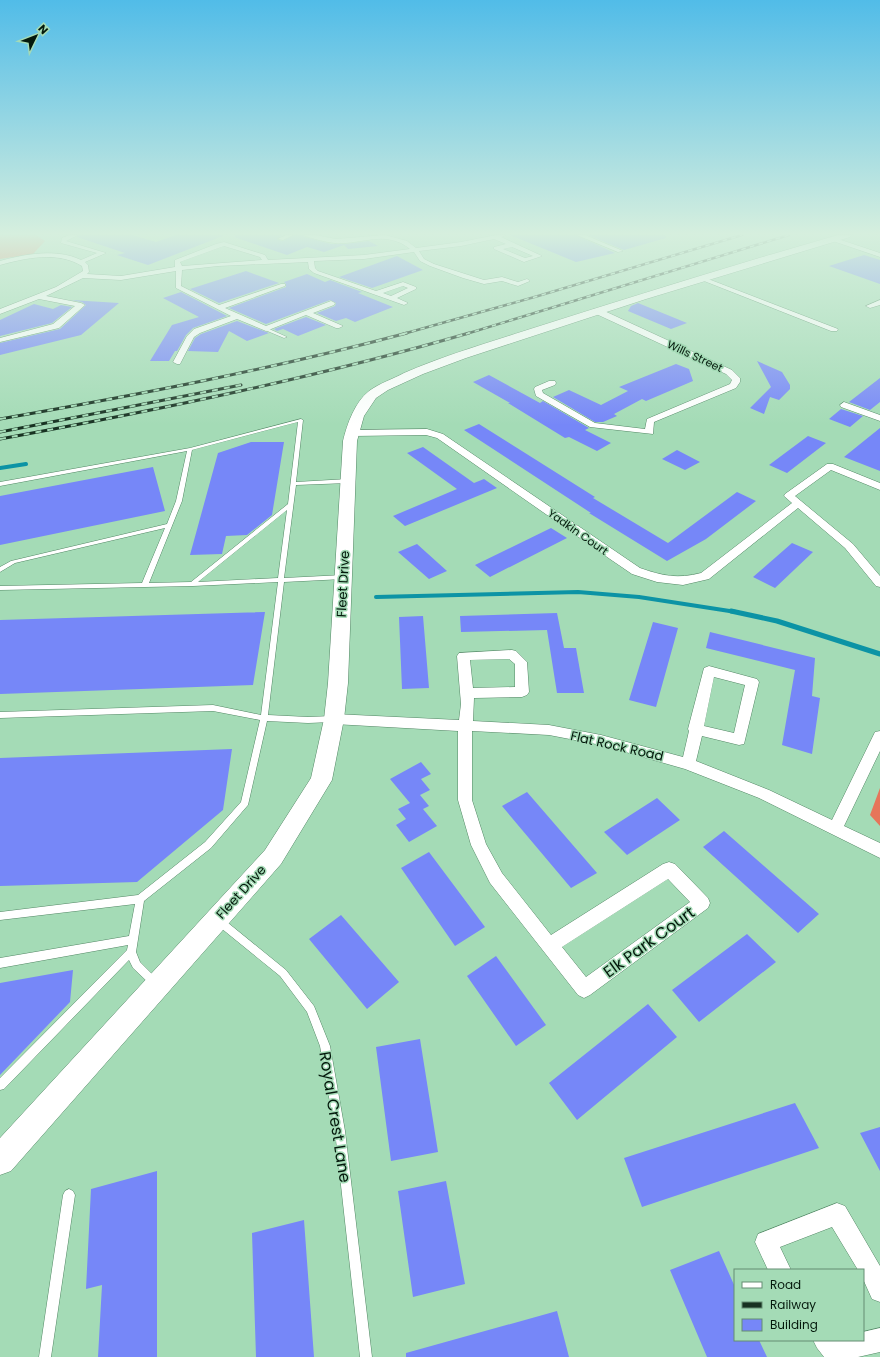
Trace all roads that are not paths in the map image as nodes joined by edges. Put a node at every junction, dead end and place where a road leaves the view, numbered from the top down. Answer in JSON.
{"nodes":[{"id":1,"x":35,"y":298,"type":"edge"},
{"id":2,"x":45,"y":298,"type":"edge"},
{"id":3,"x":200,"y":298,"type":"edge"},
{"id":4,"x":246,"y":298,"type":"edge"},
{"id":5,"x":392,"y":298,"type":"edge"},
{"id":6,"x":637,"y":298,"type":"edge"},
{"id":7,"x":754,"y":298,"type":"edge"},
{"id":8,"x":880,"y":302,"type":"edge"},
{"id":9,"x":332,"y":303,"type":"dead end"},
{"id":10,"x":404,"y":304,"type":"dead end"},
{"id":11,"x":870,"y":306,"type":"dead end"},
{"id":12,"x":219,"y":308,"type":"junction"},
{"id":13,"x":597,"y":311,"type":"junction"},
{"id":14,"x":0,"y":312,"type":"edge"},
{"id":15,"x":307,"y":313,"type":"junction"},
{"id":16,"x":237,"y":316,"type":"junction"},
{"id":17,"x":339,"y":326,"type":"dead end"},
{"id":18,"x":266,"y":329,"type":"junction"},
{"id":19,"x":834,"y":329,"type":"dead end"},
{"id":20,"x":285,"y":337,"type":"dead end"},
{"id":21,"x":0,"y":340,"type":"edge"},
{"id":22,"x":177,"y":362,"type":"dead end"},
{"id":23,"x":552,"y":383,"type":"dead end"},
{"id":24,"x":844,"y":405,"type":"dead end"},
{"id":25,"x":880,"y":418,"type":"edge"},
{"id":26,"x":352,"y":433,"type":"junction"},
{"id":27,"x":190,"y":449,"type":"junction"},
{"id":28,"x":349,"y":480,"type":"junction"},
{"id":29,"x":0,"y":484,"type":"edge"},
{"id":30,"x":293,"y":484,"type":"junction"},
{"id":31,"x":880,"y":487,"type":"edge"},
{"id":32,"x":793,"y":500,"type":"junction"},
{"id":33,"x":290,"y":506,"type":"junction"},
{"id":34,"x":169,"y":525,"type":"junction"},
{"id":35,"x":0,"y":570,"type":"edge"},
{"id":36,"x":344,"y":577,"type":"junction"},
{"id":37,"x":280,"y":581,"type":"junction"},
{"id":38,"x":880,"y":583,"type":"edge"},
{"id":39,"x":145,"y":584,"type":"junction"},
{"id":40,"x":193,"y":584,"type":"junction"},
{"id":41,"x":0,"y":588,"type":"edge"},
{"id":42,"x":466,"y":693,"type":"junction"},
{"id":43,"x":0,"y":715,"type":"edge"},
{"id":44,"x":264,"y":718,"type":"junction"},
{"id":45,"x":334,"y":719,"type":"junction"},
{"id":46,"x":465,"y":726,"type":"junction"},
{"id":47,"x":695,"y":729,"type":"junction"},
{"id":48,"x":880,"y":736,"type":"edge"},
{"id":49,"x":688,"y":764,"type":"junction"},
{"id":50,"x":835,"y":829,"type":"junction"},
{"id":51,"x":880,"y":851,"type":"edge"},
{"id":52,"x":140,"y":899,"type":"junction"},
{"id":53,"x":0,"y":916,"type":"edge"},
{"id":54,"x":217,"y":919,"type":"junction"},
{"id":55,"x":132,"y":940,"type":"junction"},
{"id":56,"x":550,"y":945,"type":"junction"},
{"id":57,"x":131,"y":952,"type":"junction"},
{"id":58,"x":0,"y":963,"type":"edge"},
{"id":59,"x":158,"y":986,"type":"junction"},
{"id":60,"x":0,"y":1085,"type":"edge"},
{"id":61,"x":0,"y":1160,"type":"edge"},
{"id":62,"x":69,"y":1195,"type":"dead end"},
{"id":63,"x":780,"y":1269,"type":"edge"},
{"id":64,"x":880,"y":1291,"type":"edge"},
{"id":65,"x":880,"y":1340,"type":"edge"},
{"id":66,"x":826,"y":1341,"type":"edge"},
{"id":67,"x":45,"y":1357,"type":"edge"},
{"id":68,"x":366,"y":1357,"type":"edge"}],
"edges":[{"from":1,"to":14,"type":"street"},
{"from":2,"to":21,"type":"street"},
{"from":3,"to":12,"type":"street"},
{"from":4,"to":12,"type":"street"},
{"from":5,"to":10,"type":"street"},
{"from":6,"to":13,"type":"street","name":"Fleet Drive"},
{"from":7,"to":19,"type":"street"},
{"from":8,"to":11,"type":"street"},
{"from":9,"to":15,"type":"street"},
{"from":12,"to":16,"type":"street"},
{"from":13,"to":23,"type":"street","name":"Wills Street"},
{"from":13,"to":26,"type":"street","name":"Fleet Drive"},
{"from":15,"to":17,"type":"street"},
{"from":15,"to":18,"type":"street"},
{"from":16,"to":18,"type":"street"},
{"from":16,"to":22,"type":"street"},
{"from":18,"to":20,"type":"lane"},
{"from":24,"to":25,"type":"street"},
{"from":26,"to":28,"type":"street","name":"Fleet Drive"},
{"from":26,"to":32,"type":"street","name":"Yadkin Court"},
{"from":27,"to":29,"type":"lane"},
{"from":27,"to":30,"type":"lane"},
{"from":27,"to":34,"type":"lane"},
{"from":28,"to":30,"type":"lane"},
{"from":28,"to":36,"type":"street","name":"Fleet Drive"},
{"from":30,"to":33,"type":"lane"},
{"from":31,"to":32,"type":"street","name":"Yadkin Court"},
{"from":32,"to":38,"type":"street"},
{"from":33,"to":37,"type":"lane"},
{"from":33,"to":40,"type":"lane"},
{"from":34,"to":35,"type":"lane"},
{"from":34,"to":39,"type":"lane"},
{"from":36,"to":37,"type":"lane"},
{"from":36,"to":45,"type":"street","name":"Fleet Drive"},
{"from":37,"to":40,"type":"lane"},
{"from":37,"to":44,"type":"lane"},
{"from":39,"to":40,"type":"lane"},
{"from":39,"to":41,"type":"lane"},
{"from":42,"to":42,"type":"street","name":"Elk Park Court"},
{"from":42,"to":46,"type":"street","name":"Elk Park Court"},
{"from":43,"to":44,"type":"lane"},
{"from":44,"to":45,"type":"lane"},
{"from":44,"to":52,"type":"lane"},
{"from":45,"to":46,"type":"street","name":"Flat Rock Road"},
{"from":45,"to":54,"type":"street","name":"Fleet Drive"},
{"from":46,"to":49,"type":"street","name":"Flat Rock Road"},
{"from":46,"to":56,"type":"street","name":"Elk Park Court"},
{"from":47,"to":47,"type":"street"},
{"from":47,"to":49,"type":"street"},
{"from":48,"to":50,"type":"street"},
{"from":49,"to":50,"type":"street","name":"Flat Rock Road"},
{"from":50,"to":51,"type":"street","name":"Flat Rock Road"},
{"from":52,"to":53,"type":"lane"},
{"from":52,"to":55,"type":"lane"},
{"from":54,"to":59,"type":"street","name":"Fleet Drive"},
{"from":54,"to":68,"type":"lane","name":"Royal Crest Lane"},
{"from":55,"to":57,"type":"lane"},
{"from":55,"to":58,"type":"lane"},
{"from":56,"to":56,"type":"street","name":"Elk Park Court"},
{"from":57,"to":59,"type":"lane"},
{"from":57,"to":60,"type":"lane"},
{"from":59,"to":61,"type":"street","name":"Fleet Drive"},
{"from":62,"to":67,"type":"lane"},
{"from":63,"to":64,"type":"street"},
{"from":65,"to":66,"type":"street"}]}
